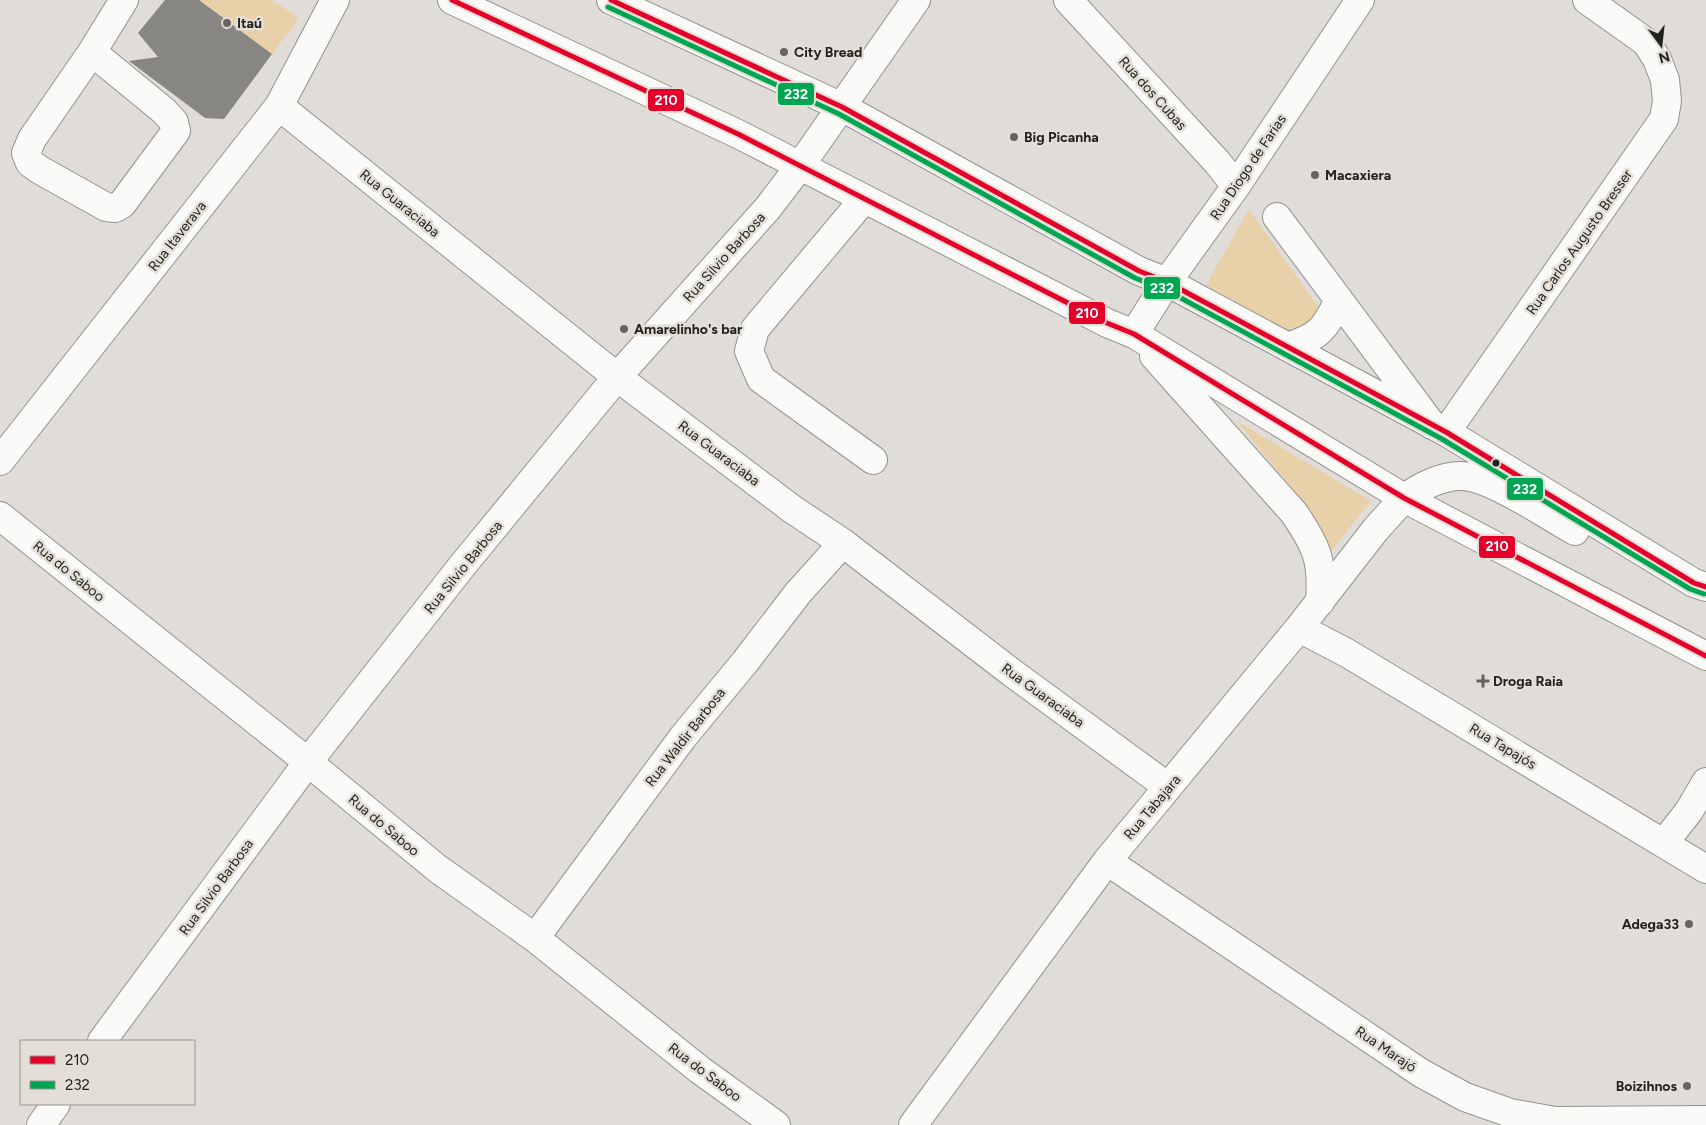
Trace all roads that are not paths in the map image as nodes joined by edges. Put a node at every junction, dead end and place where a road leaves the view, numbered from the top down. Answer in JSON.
{"nodes":[{"id":1,"x":124,"y":0,"type":"edge"},
{"id":2,"x":335,"y":0,"type":"edge"},
{"id":3,"x":452,"y":0,"type":"edge"},
{"id":4,"x":611,"y":0,"type":"edge"},
{"id":5,"x":916,"y":0,"type":"edge"},
{"id":6,"x":1068,"y":0,"type":"edge"},
{"id":7,"x":1360,"y":0,"type":"edge"},
{"id":8,"x":1587,"y":0,"type":"edge"},
{"id":9,"x":92,"y":52,"type":"junction"},
{"id":10,"x":279,"y":106,"type":"junction"},
{"id":11,"x":842,"y":107,"type":"junction"},
{"id":12,"x":800,"y":166,"type":"junction"},
{"id":13,"x":1236,"y":186,"type":"junction"},
{"id":14,"x":864,"y":199,"type":"junction"},
{"id":15,"x":1277,"y":217,"type":"dead end"},
{"id":16,"x":1166,"y":282,"type":"junction"},
{"id":17,"x":1339,"y":300,"type":"junction"},
{"id":18,"x":1134,"y":334,"type":"junction"},
{"id":19,"x":1288,"y":347,"type":"junction"},
{"id":20,"x":618,"y":377,"type":"junction"},
{"id":21,"x":1439,"y":428,"type":"junction"},
{"id":22,"x":873,"y":460,"type":"dead end"},
{"id":23,"x":0,"y":461,"type":"edge"},
{"id":24,"x":1404,"y":498,"type":"junction"},
{"id":25,"x":0,"y":516,"type":"edge"},
{"id":26,"x":843,"y":543,"type":"junction"},
{"id":27,"x":1700,"y":585,"type":"edge"},
{"id":28,"x":1320,"y":602,"type":"junction"},
{"id":29,"x":1299,"y":628,"type":"junction"},
{"id":30,"x":1706,"y":656,"type":"edge"},
{"id":31,"x":308,"y":762,"type":"junction"},
{"id":32,"x":1706,"y":782,"type":"edge"},
{"id":33,"x":1168,"y":787,"type":"junction"},
{"id":34,"x":1664,"y":843,"type":"junction"},
{"id":35,"x":1106,"y":861,"type":"junction"},
{"id":36,"x":1706,"y":869,"type":"edge"},
{"id":37,"x":534,"y":938,"type":"junction"},
{"id":38,"x":103,"y":1040,"type":"edge"},
{"id":39,"x":55,"y":1105,"type":"edge"},
{"id":40,"x":1699,"y":1122,"type":"edge"},
{"id":41,"x":41,"y":1125,"type":"edge"},
{"id":42,"x":776,"y":1125,"type":"edge"},
{"id":43,"x":912,"y":1125,"type":"edge"}],
"edges":[{"from":1,"to":9,"type":"street"},
{"from":2,"to":10,"type":"street","name":"Rua Itaverava"},
{"from":3,"to":12,"type":"street"},
{"from":4,"to":11,"type":"street"},
{"from":5,"to":11,"type":"street","name":"Rua Silvio Barbosa"},
{"from":6,"to":13,"type":"street","name":"Rua dos Cubas"},
{"from":7,"to":13,"type":"street","name":"Rua Diogo de Farias"},
{"from":8,"to":21,"type":"street","name":"Rua Carlos Augusto Bresser"},
{"from":9,"to":9,"type":"street"},
{"from":10,"to":20,"type":"street","name":"Rua Guaraciaba"},
{"from":10,"to":23,"type":"street","name":"Rua Itaverava"},
{"from":11,"to":12,"type":"street","name":"Rua Silvio Barbosa"},
{"from":11,"to":16,"type":"street"},
{"from":12,"to":14,"type":"street"},
{"from":12,"to":20,"type":"street","name":"Rua Silvio Barbosa"},
{"from":13,"to":16,"type":"street","name":"Rua Diogo de Farias"},
{"from":14,"to":18,"type":"street"},
{"from":14,"to":22,"type":"street"},
{"from":15,"to":17,"type":"street"},
{"from":16,"to":18,"type":"street","name":"Rua Diogo de Farias"},
{"from":16,"to":19,"type":"street"},
{"from":17,"to":19,"type":"street"},
{"from":17,"to":21,"type":"street"},
{"from":18,"to":24,"type":"street"},
{"from":18,"to":28,"type":"street"},
{"from":19,"to":21,"type":"street"},
{"from":20,"to":26,"type":"street","name":"Rua Guaraciaba"},
{"from":20,"to":31,"type":"street","name":"Rua Silvio Barbosa"},
{"from":21,"to":27,"type":"street"},
{"from":24,"to":27,"type":"street","name":"Rua Tabajara"},
{"from":24,"to":28,"type":"street","name":"Rua Tabajara"},
{"from":24,"to":30,"type":"street"},
{"from":25,"to":31,"type":"street","name":"Rua do Saboo"},
{"from":26,"to":33,"type":"street","name":"Rua Guaraciaba"},
{"from":26,"to":37,"type":"street","name":"Rua Waldir Barbosa"},
{"from":28,"to":29,"type":"street","name":"Rua Tabajara"},
{"from":29,"to":33,"type":"street","name":"Rua Tabajara"},
{"from":29,"to":34,"type":"street","name":"Rua Tapajós"},
{"from":31,"to":37,"type":"street","name":"Rua do Saboo"},
{"from":31,"to":38,"type":"street","name":"Rua Silvio Barbosa"},
{"from":32,"to":34,"type":"street"},
{"from":33,"to":35,"type":"street","name":"Rua Tabajara"},
{"from":34,"to":36,"type":"street","name":"Rua Tapajós"},
{"from":35,"to":40,"type":"street","name":"Rua Marajó"},
{"from":35,"to":43,"type":"street","name":"Rua Tabajara"},
{"from":37,"to":42,"type":"street","name":"Rua do Saboo"},
{"from":39,"to":41,"type":"street"}]}
